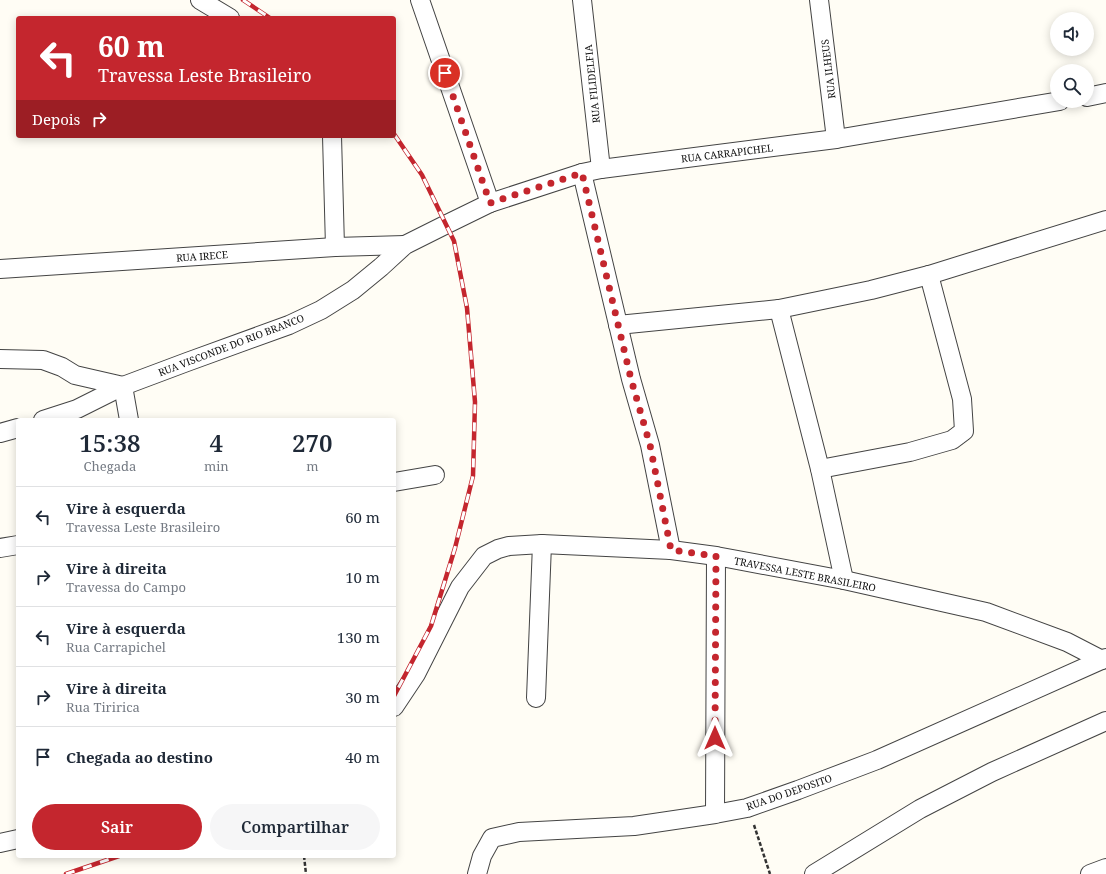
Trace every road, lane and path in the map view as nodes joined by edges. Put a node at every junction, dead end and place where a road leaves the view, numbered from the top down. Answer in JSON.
{"nodes":[{"id":1,"x":200,"y":0,"type":"edge"},
{"id":2,"x":420,"y":0,"type":"edge"},
{"id":3,"x":582,"y":0,"type":"edge"},
{"id":4,"x":819,"y":0,"type":"edge"},
{"id":5,"x":227,"y":16,"type":"edge"},
{"id":6,"x":1106,"y":93,"type":"edge"},
{"id":7,"x":1094,"y":95,"type":"edge"},
{"id":8,"x":1050,"y":103,"type":"edge"},
{"id":9,"x":332,"y":138,"type":"edge"},
{"id":10,"x":836,"y":139,"type":"junction"},
{"id":11,"x":601,"y":169,"type":"junction"},
{"id":12,"x":582,"y":173,"type":"junction"},
{"id":13,"x":490,"y":203,"type":"junction"},
{"id":14,"x":1106,"y":220,"type":"edge"},
{"id":15,"x":405,"y":245,"type":"junction"},
{"id":16,"x":335,"y":247,"type":"junction"},
{"id":17,"x":0,"y":270,"type":"edge"},
{"id":18,"x":929,"y":275,"type":"junction"},
{"id":19,"x":779,"y":308,"type":"junction"},
{"id":20,"x":618,"y":325,"type":"junction"},
{"id":21,"x":0,"y":359,"type":"edge"},
{"id":22,"x":123,"y":386,"type":"junction"},
{"id":23,"x":48,"y":418,"type":"edge"},
{"id":24,"x":129,"y":418,"type":"edge"},
{"id":25,"x":16,"y":429,"type":"edge"},
{"id":26,"x":0,"y":433,"type":"edge"},
{"id":27,"x":820,"y":469,"type":"junction"},
{"id":28,"x":435,"y":475,"type":"dead end"},
{"id":29,"x":396,"y":482,"type":"edge"},
{"id":30,"x":542,"y":544,"type":"junction"},
{"id":31,"x":16,"y":546,"type":"edge"},
{"id":32,"x":0,"y":548,"type":"edge"},
{"id":33,"x":671,"y":550,"type":"junction"},
{"id":34,"x":716,"y":556,"type":"junction"},
{"id":35,"x":844,"y":580,"type":"junction"},
{"id":36,"x":1104,"y":659,"type":"edge"},
{"id":37,"x":536,"y":698,"type":"dead end"},
{"id":38,"x":396,"y":704,"type":"edge"},
{"id":39,"x":1106,"y":721,"type":"edge"},
{"id":40,"x":747,"y":808,"type":"junction"},
{"id":41,"x":715,"y":814,"type":"junction"},
{"id":42,"x":16,"y":839,"type":"edge"},
{"id":43,"x":0,"y":843,"type":"edge"},
{"id":44,"x":304,"y":858,"type":"edge"},
{"id":45,"x":1106,"y":868,"type":"edge"},
{"id":46,"x":306,"y":874,"type":"edge"},
{"id":47,"x":477,"y":874,"type":"edge"},
{"id":48,"x":770,"y":874,"type":"edge"},
{"id":49,"x":814,"y":874,"type":"edge"},
{"id":50,"x":1090,"y":874,"type":"edge"}],
"edges":[{"from":1,"to":5,"type":"street"},
{"from":2,"to":13,"type":"street"},
{"from":3,"to":11,"type":"street","name":"RUA FILIDELFIA"},
{"from":4,"to":10,"type":"street","name":"RUA ILHEUS"},
{"from":6,"to":7,"type":"street"},
{"from":8,"to":10,"type":"street","name":"RUA CARRAPICHEL"},
{"from":9,"to":16,"type":"street"},
{"from":10,"to":11,"type":"street","name":"RUA CARRAPICHEL"},
{"from":11,"to":12,"type":"street","name":"RUA CARRAPICHEL"},
{"from":12,"to":13,"type":"street","name":"RUA CARRAPICHEL"},
{"from":12,"to":20,"type":"street"},
{"from":13,"to":15,"type":"street","name":"RUA CARRAPICHEL"},
{"from":14,"to":18,"type":"street"},
{"from":15,"to":16,"type":"street","name":"RUA IRECE"},
{"from":15,"to":22,"type":"street","name":"RUA VISCONDE DO RIO BRANCO"},
{"from":16,"to":17,"type":"street","name":"RUA IRECE"},
{"from":18,"to":19,"type":"street"},
{"from":18,"to":27,"type":"street"},
{"from":19,"to":20,"type":"street"},
{"from":19,"to":27,"type":"street"},
{"from":20,"to":33,"type":"street"},
{"from":21,"to":22,"type":"street"},
{"from":22,"to":23,"type":"street","name":"RUA VISCONDE DO RIO BRANCO"},
{"from":22,"to":24,"type":"street"},
{"from":25,"to":26,"type":"street"},
{"from":27,"to":35,"type":"street"},
{"from":28,"to":29,"type":"street"},
{"from":30,"to":33,"type":"street","name":"TRAVESSA LESTE BRASILEIRO"},
{"from":30,"to":37,"type":"street"},
{"from":30,"to":38,"type":"street","name":"TRAVESSA LESTE BRASILEIRO"},
{"from":31,"to":32,"type":"street"},
{"from":33,"to":34,"type":"street","name":"TRAVESSA LESTE BRASILEIRO"},
{"from":34,"to":35,"type":"street","name":"TRAVESSA LESTE BRASILEIRO"},
{"from":34,"to":41,"type":"street"},
{"from":35,"to":36,"type":"street","name":"TRAVESSA LESTE BRASILEIRO"},
{"from":36,"to":40,"type":"street","name":"RUA DO DEPOSITO"},
{"from":39,"to":49,"type":"street"},
{"from":40,"to":41,"type":"street","name":"RUA DO DEPOSITO"},
{"from":40,"to":48,"type":"path"},
{"from":41,"to":47,"type":"street","name":"RUA DO DEPOSITO"},
{"from":42,"to":43,"type":"street"},
{"from":44,"to":46,"type":"path"},
{"from":45,"to":50,"type":"street"}]}
